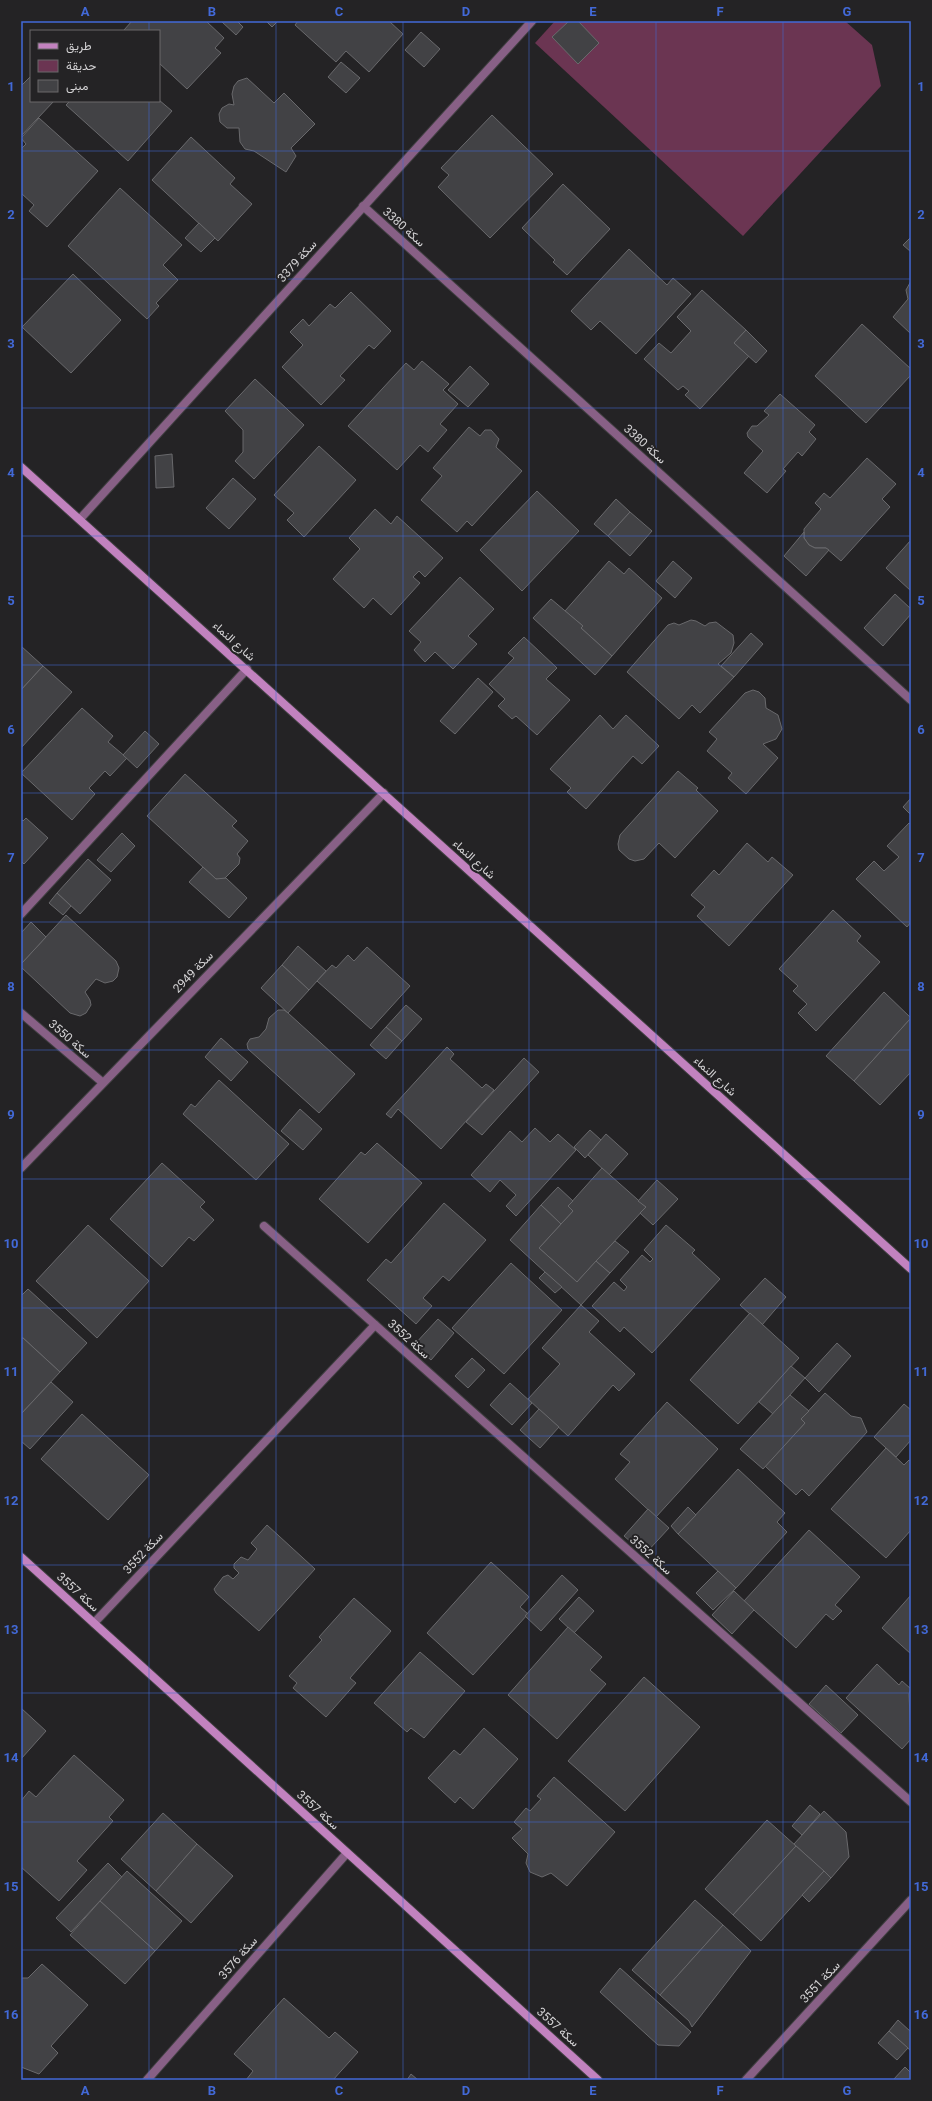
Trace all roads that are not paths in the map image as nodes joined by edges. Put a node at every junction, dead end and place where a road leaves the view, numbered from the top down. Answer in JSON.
{"nodes":[{"id":1,"x":532,"y":21,"type":"edge"},
{"id":2,"x":363,"y":206,"type":"junction"},
{"id":3,"x":21,"y":467,"type":"edge"},
{"id":4,"x":80,"y":519,"type":"junction"},
{"id":5,"x":247,"y":669,"type":"junction"},
{"id":6,"x":911,"y":700,"type":"edge"},
{"id":7,"x":384,"y":793,"type":"junction"},
{"id":8,"x":21,"y":914,"type":"edge"},
{"id":9,"x":21,"y":1013,"type":"edge"},
{"id":10,"x":102,"y":1082,"type":"junction"},
{"id":11,"x":21,"y":1168,"type":"edge"},
{"id":12,"x":264,"y":1226,"type":"dead end"},
{"id":13,"x":911,"y":1270,"type":"edge"},
{"id":14,"x":375,"y":1325,"type":"junction"},
{"id":15,"x":21,"y":1557,"type":"edge"},
{"id":16,"x":94,"y":1623,"type":"junction"},
{"id":17,"x":911,"y":1802,"type":"edge"},
{"id":18,"x":347,"y":1853,"type":"junction"},
{"id":19,"x":911,"y":1900,"type":"edge"},
{"id":20,"x":147,"y":2080,"type":"edge"},
{"id":21,"x":598,"y":2080,"type":"edge"},
{"id":22,"x":746,"y":2080,"type":"edge"}],
"edges":[{"from":1,"to":2,"type":"street","name":"سكة 3379"},
{"from":2,"to":4,"type":"street","name":"سكة 3379"},
{"from":2,"to":6,"type":"street","name":"سكة 3380"},
{"from":3,"to":4,"type":"street","name":"شارع النماء"},
{"from":4,"to":5,"type":"street","name":"شارع النماء"},
{"from":5,"to":7,"type":"street","name":"شارع النماء"},
{"from":5,"to":8,"type":"street"},
{"from":7,"to":10,"type":"street","name":"سكة 2949"},
{"from":7,"to":13,"type":"street","name":"شارع النماء"},
{"from":9,"to":10,"type":"street","name":"سكة 3550"},
{"from":10,"to":11,"type":"street","name":"سكة 2949"},
{"from":12,"to":14,"type":"street","name":"سكة 3552"},
{"from":14,"to":16,"type":"street","name":"سكة 3552"},
{"from":14,"to":17,"type":"street","name":"سكة 3552"},
{"from":15,"to":16,"type":"street","name":"سكة 3557"},
{"from":16,"to":18,"type":"street","name":"سكة 3557"},
{"from":18,"to":20,"type":"street","name":"سكة 3576"},
{"from":18,"to":21,"type":"street","name":"سكة 3557"},
{"from":19,"to":22,"type":"street","name":"سكة 3551"}]}
